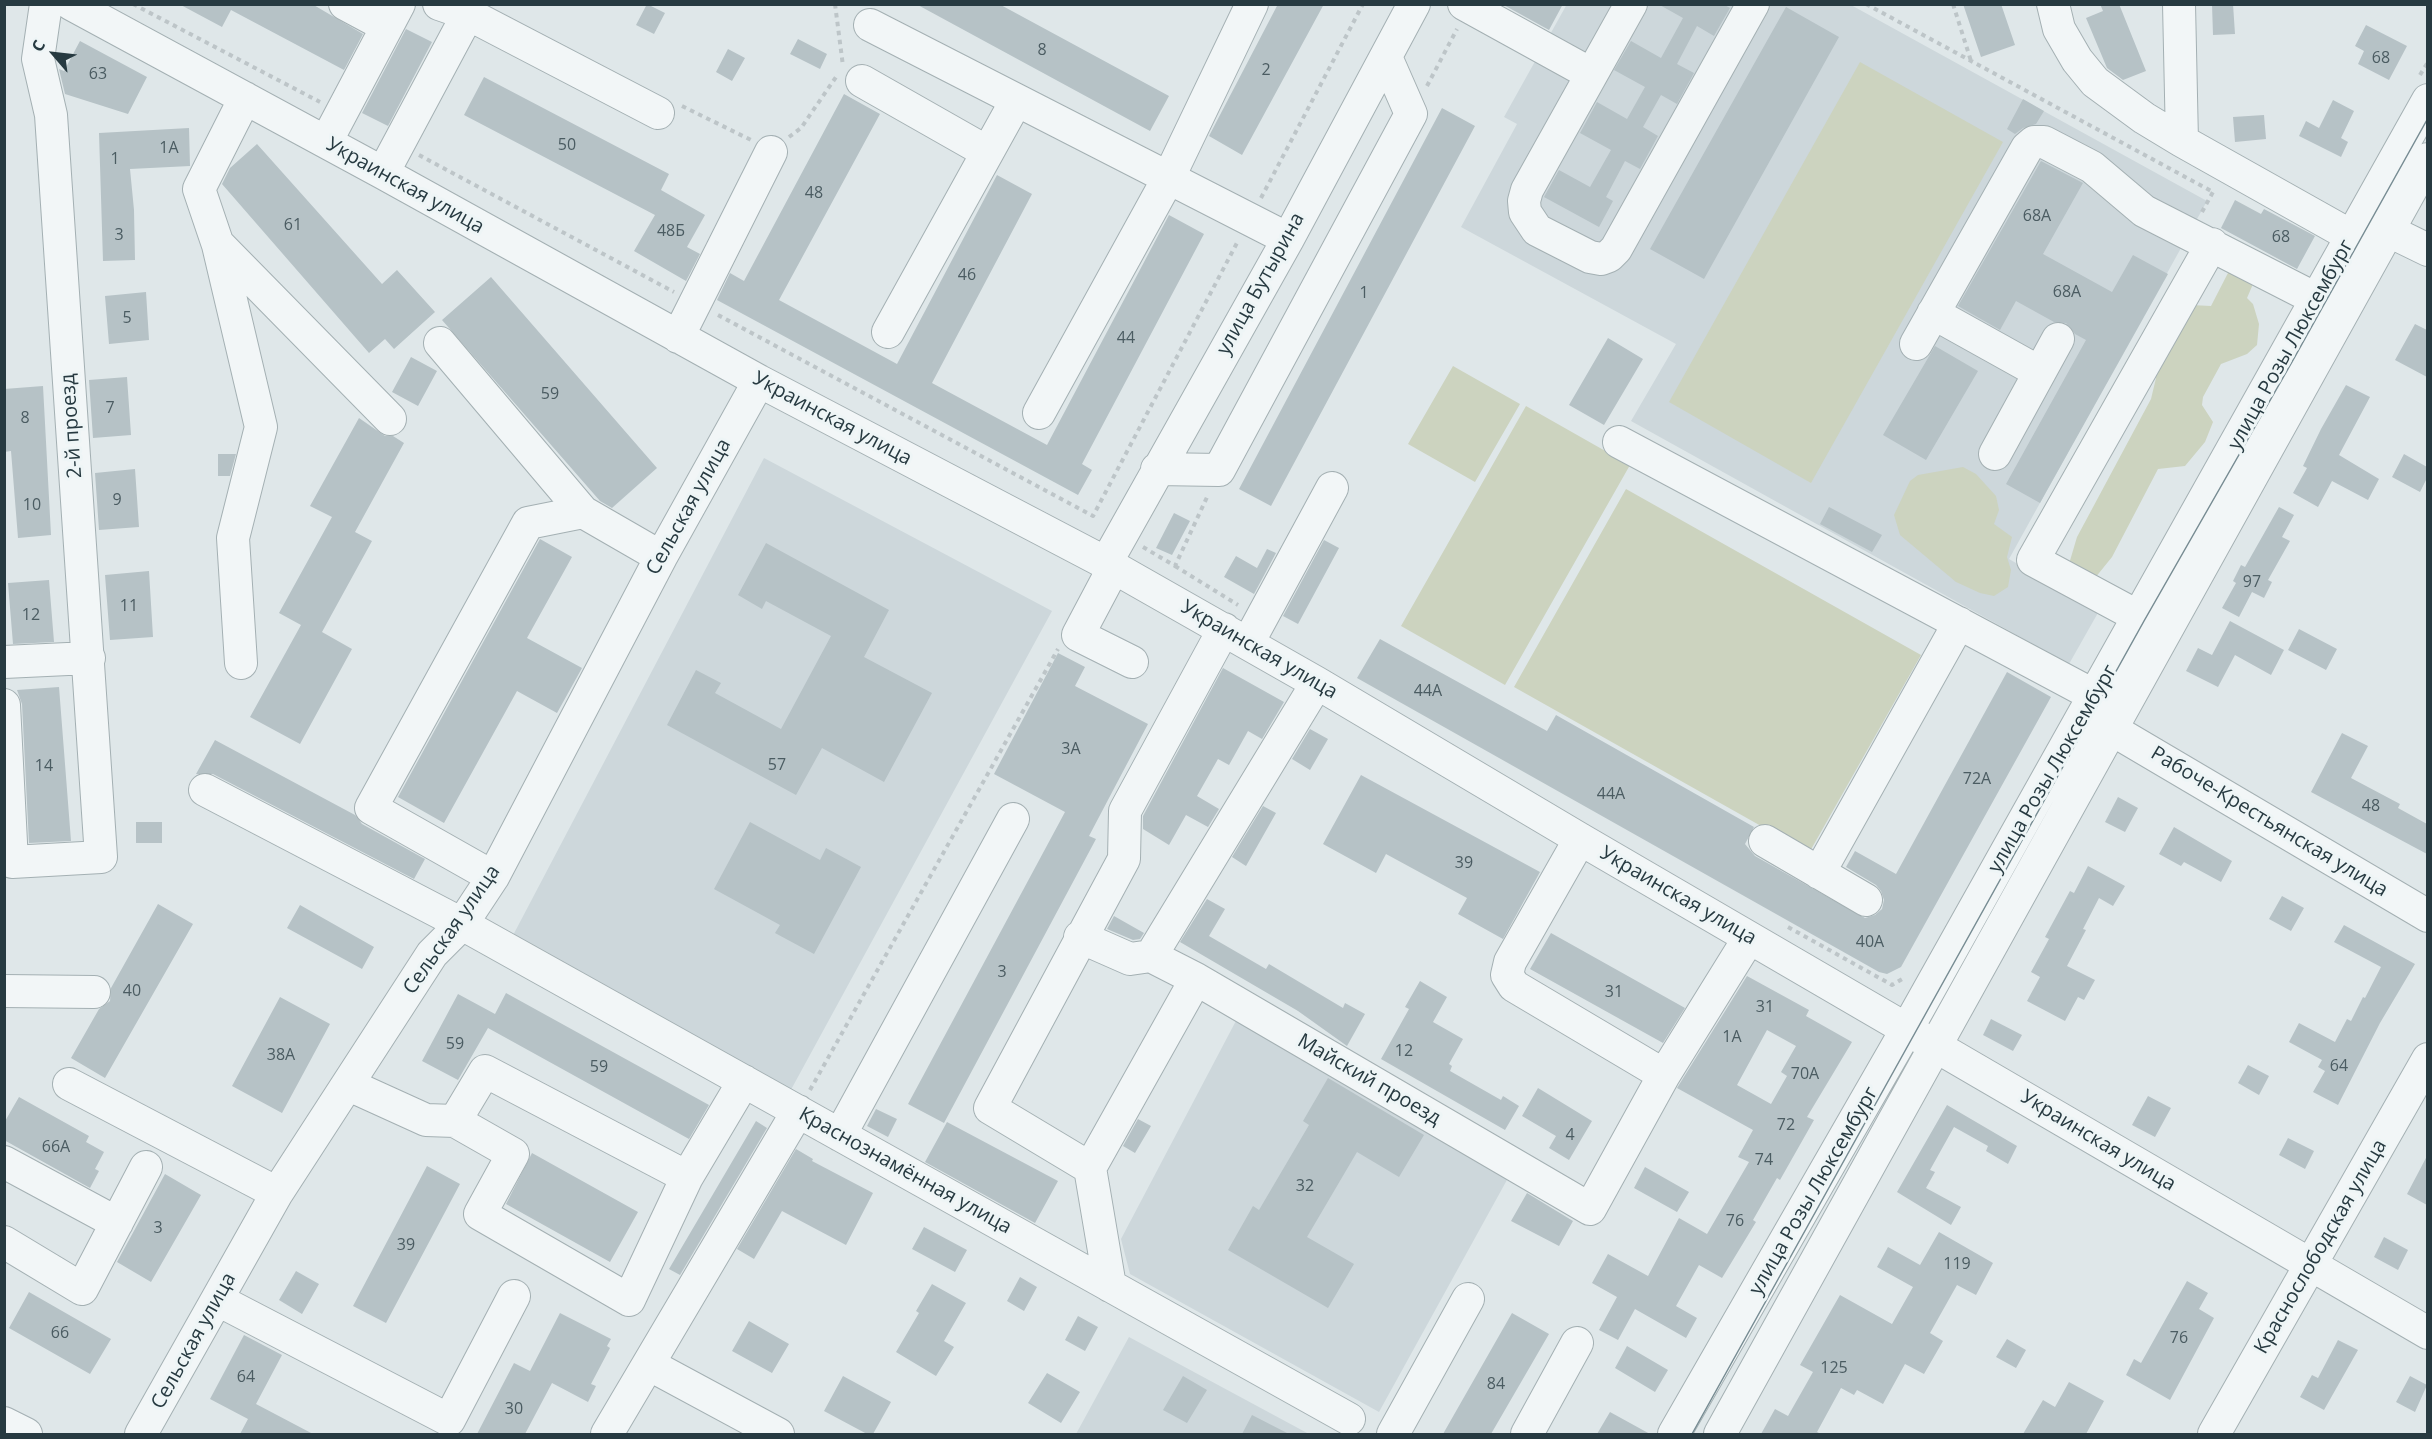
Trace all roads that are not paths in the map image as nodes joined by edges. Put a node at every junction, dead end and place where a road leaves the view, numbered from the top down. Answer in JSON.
{"nodes":[{"id":1,"x":46,"y":4,"type":"edge"},
{"id":2,"x":70,"y":4,"type":"edge"},
{"id":3,"x":345,"y":4,"type":"edge"},
{"id":4,"x":439,"y":4,"type":"edge"},
{"id":5,"x":1252,"y":4,"type":"edge"},
{"id":6,"x":1414,"y":4,"type":"edge"},
{"id":7,"x":1631,"y":4,"type":"edge"},
{"id":8,"x":1753,"y":4,"type":"edge"},
{"id":9,"x":2053,"y":4,"type":"edge"},
{"id":10,"x":2179,"y":4,"type":"edge"},
{"id":11,"x":1466,"y":6,"type":"edge"},
{"id":12,"x":468,"y":14,"type":"junction"},
{"id":13,"x":392,"y":15,"type":"edge"},
{"id":14,"x":870,"y":25,"type":"dead end"},
{"id":15,"x":1386,"y":57,"type":"junction"},
{"id":16,"x":1591,"y":74,"type":"junction"},
{"id":17,"x":862,"y":81,"type":"dead end"},
{"id":18,"x":2422,"y":90,"type":"edge"},
{"id":19,"x":244,"y":98,"type":"junction"},
{"id":20,"x":1016,"y":101,"type":"junction"},
{"id":21,"x":658,"y":112,"type":"road end"},
{"id":22,"x":2182,"y":141,"type":"junction"},
{"id":23,"x":326,"y":142,"type":"junction"},
{"id":24,"x":771,"y":152,"type":"road end"},
{"id":25,"x":987,"y":152,"type":"junction"},
{"id":26,"x":2427,"y":159,"type":"edge"},
{"id":27,"x":383,"y":173,"type":"junction"},
{"id":28,"x":1169,"y":177,"type":"junction"},
{"id":29,"x":1288,"y":239,"type":"junction"},
{"id":30,"x":2201,"y":239,"type":"junction"},
{"id":31,"x":2373,"y":239,"type":"junction"},
{"id":32,"x":218,"y":245,"type":"junction"},
{"id":33,"x":2427,"y":250,"type":"edge"},
{"id":34,"x":2316,"y":299,"type":"junction"},
{"id":35,"x":1933,"y":313,"type":"junction"},
{"id":36,"x":888,"y":332,"type":"dead end"},
{"id":37,"x":678,"y":337,"type":"junction"},
{"id":38,"x":2058,"y":339,"type":"dead end"},
{"id":39,"x":440,"y":344,"type":"dead end"},
{"id":40,"x":1916,"y":344,"type":"dead end"},
{"id":41,"x":2040,"y":372,"type":"junction"},
{"id":42,"x":759,"y":381,"type":"junction"},
{"id":43,"x":1039,"y":413,"type":"dead end"},
{"id":44,"x":390,"y":419,"type":"dead end"},
{"id":45,"x":1619,"y":442,"type":"dead end"},
{"id":46,"x":1995,"y":454,"type":"dead end"},
{"id":47,"x":1157,"y":469,"type":"junction"},
{"id":48,"x":1332,"y":488,"type":"dead end"},
{"id":49,"x":583,"y":512,"type":"junction"},
{"id":50,"x":662,"y":557,"type":"junction"},
{"id":51,"x":1110,"y":565,"type":"junction"},
{"id":52,"x":2139,"y":617,"type":"junction"},
{"id":53,"x":1959,"y":623,"type":"junction"},
{"id":54,"x":1244,"y":630,"type":"junction"},
{"id":55,"x":89,"y":658,"type":"junction"},
{"id":56,"x":4,"y":662,"type":"edge"},
{"id":57,"x":1132,"y":662,"type":"dead end"},
{"id":58,"x":241,"y":663,"type":"dead end"},
{"id":59,"x":1317,"y":682,"type":"junction"},
{"id":60,"x":2095,"y":696,"type":"junction"},
{"id":61,"x":4,"y":705,"type":"edge"},
{"id":62,"x":2111,"y":729,"type":"junction"},
{"id":63,"x":205,"y":790,"type":"dead end"},
{"id":64,"x":1013,"y":819,"type":"dead end"},
{"id":65,"x":1580,"y":839,"type":"junction"},
{"id":66,"x":1765,"y":841,"type":"dead end"},
{"id":67,"x":1819,"y":873,"type":"junction"},
{"id":68,"x":493,"y":877,"type":"junction"},
{"id":69,"x":1866,"y":900,"type":"dead end"},
{"id":70,"x":2427,"y":916,"type":"edge"},
{"id":71,"x":462,"y":924,"type":"junction"},
{"id":72,"x":1080,"y":937,"type":"junction"},
{"id":73,"x":1749,"y":938,"type":"junction"},
{"id":74,"x":1151,"y":956,"type":"junction"},
{"id":75,"x":1196,"y":979,"type":"junction"},
{"id":76,"x":4,"y":991,"type":"edge"},
{"id":77,"x":94,"y":992,"type":"dead end"},
{"id":78,"x":1907,"y":1029,"type":"junction"},
{"id":79,"x":1937,"y":1046,"type":"junction"},
{"id":80,"x":2427,"y":1059,"type":"edge"},
{"id":81,"x":1664,"y":1075,"type":"junction"},
{"id":82,"x":744,"y":1081,"type":"junction"},
{"id":83,"x":69,"y":1084,"type":"dead end"},
{"id":84,"x":349,"y":1085,"type":"junction"},
{"id":85,"x":798,"y":1111,"type":"junction"},
{"id":86,"x":455,"y":1121,"type":"junction"},
{"id":87,"x":840,"y":1135,"type":"junction"},
{"id":88,"x":4,"y":1162,"type":"edge"},
{"id":89,"x":146,"y":1167,"type":"dead end"},
{"id":90,"x":1090,"y":1168,"type":"junction"},
{"id":91,"x":687,"y":1177,"type":"junction"},
{"id":92,"x":277,"y":1193,"type":"junction"},
{"id":93,"x":117,"y":1223,"type":"junction"},
{"id":94,"x":4,"y":1242,"type":"edge"},
{"id":95,"x":2311,"y":1266,"type":"junction"},
{"id":96,"x":1110,"y":1286,"type":"junction"},
{"id":97,"x":514,"y":1296,"type":"dead end"},
{"id":98,"x":1468,"y":1299,"type":"dead end"},
{"id":99,"x":218,"y":1300,"type":"junction"},
{"id":100,"x":629,"y":1300,"type":"junction"},
{"id":101,"x":673,"y":1326,"type":"junction"},
{"id":102,"x":2427,"y":1333,"type":"edge"},
{"id":103,"x":1577,"y":1343,"type":"dead end"},
{"id":104,"x":651,"y":1365,"type":"junction"},
{"id":105,"x":1349,"y":1419,"type":"dead end"},
{"id":106,"x":4,"y":1423,"type":"edge"},
{"id":107,"x":26,"y":1434,"type":"edge"},
{"id":108,"x":141,"y":1434,"type":"edge"},
{"id":109,"x":608,"y":1434,"type":"edge"},
{"id":110,"x":778,"y":1434,"type":"edge"},
{"id":111,"x":1393,"y":1434,"type":"edge"},
{"id":112,"x":1527,"y":1434,"type":"edge"},
{"id":113,"x":1674,"y":1434,"type":"edge"},
{"id":114,"x":1720,"y":1434,"type":"edge"},
{"id":115,"x":2214,"y":1434,"type":"edge"}],
"edges":[{"from":1,"to":55,"type":"street","name":"2-й проезд"},
{"from":2,"to":19,"type":"street","name":"Украинская улица"},
{"from":3,"to":13,"type":"street"},
{"from":4,"to":12,"type":"street"},
{"from":5,"to":28,"type":"street"},
{"from":6,"to":15,"type":"street","name":"улица Бутырина"},
{"from":7,"to":16,"type":"street"},
{"from":8,"to":16,"type":"street"},
{"from":9,"to":22,"type":"street"},
{"from":10,"to":22,"type":"street"},
{"from":11,"to":16,"type":"street"},
{"from":12,"to":21,"type":"street"},
{"from":12,"to":27,"type":"street"},
{"from":13,"to":23,"type":"street"},
{"from":14,"to":20,"type":"street"},
{"from":15,"to":29,"type":"street","name":"улица Бутырина"},
{"from":15,"to":47,"type":"street"},
{"from":17,"to":25,"type":"street"},
{"from":18,"to":31,"type":"street","name":"улица Розы Люксембург"},
{"from":19,"to":23,"type":"street","name":"Украинская улица"},
{"from":19,"to":32,"type":"street"},
{"from":20,"to":25,"type":"street"},
{"from":20,"to":28,"type":"street"},
{"from":22,"to":31,"type":"street"},
{"from":23,"to":27,"type":"street","name":"Украинская улица"},
{"from":24,"to":37,"type":"street"},
{"from":25,"to":36,"type":"street"},
{"from":26,"to":31,"type":"street","name":"улица Розы Люксембург"},
{"from":27,"to":37,"type":"street","name":"Украинская улица"},
{"from":28,"to":29,"type":"street"},
{"from":28,"to":43,"type":"street"},
{"from":29,"to":47,"type":"street","name":"улица Бутырина"},
{"from":30,"to":34,"type":"street"},
{"from":30,"to":35,"type":"street"},
{"from":30,"to":52,"type":"street"},
{"from":31,"to":33,"type":"street"},
{"from":31,"to":34,"type":"street","name":"улица Розы Люксембург"},
{"from":31,"to":62,"type":"street","name":"улица Розы Люксембург"},
{"from":32,"to":44,"type":"street"},
{"from":32,"to":58,"type":"street"},
{"from":34,"to":52,"type":"street","name":"улица Розы Люксембург"},
{"from":35,"to":40,"type":"street"},
{"from":35,"to":41,"type":"street"},
{"from":37,"to":42,"type":"street","name":"Украинская улица"},
{"from":38,"to":41,"type":"street"},
{"from":39,"to":49,"type":"street"},
{"from":41,"to":46,"type":"street"},
{"from":42,"to":50,"type":"street","name":"Сельская улица"},
{"from":42,"to":51,"type":"street","name":"Украинская улица"},
{"from":45,"to":53,"type":"street"},
{"from":47,"to":51,"type":"street","name":"улица Бутырина"},
{"from":48,"to":54,"type":"street"},
{"from":49,"to":50,"type":"street"},
{"from":49,"to":68,"type":"street"},
{"from":50,"to":68,"type":"street","name":"Сельская улица"},
{"from":51,"to":54,"type":"street","name":"Украинская улица"},
{"from":51,"to":57,"type":"street","name":"улица Бутырина"},
{"from":52,"to":60,"type":"street","name":"улица Розы Люксембург"},
{"from":53,"to":60,"type":"street"},
{"from":53,"to":67,"type":"street"},
{"from":54,"to":59,"type":"street","name":"Украинская улица"},
{"from":54,"to":72,"type":"street"},
{"from":55,"to":56,"type":"street"},
{"from":55,"to":61,"type":"street","name":"2-й проезд"},
{"from":59,"to":65,"type":"street","name":"Украинская улица"},
{"from":59,"to":74,"type":"street"},
{"from":60,"to":78,"type":"street","name":"улица Розы Люксембург"},
{"from":62,"to":70,"type":"street","name":"Рабоче-Крестьянская улица"},
{"from":62,"to":79,"type":"street","name":"улица Розы Люксембург"},
{"from":63,"to":71,"type":"street","name":"Краснознамённая улица"},
{"from":64,"to":87,"type":"street"},
{"from":65,"to":73,"type":"street","name":"Украинская улица"},
{"from":65,"to":81,"type":"street"},
{"from":66,"to":67,"type":"street"},
{"from":67,"to":69,"type":"street"},
{"from":68,"to":71,"type":"street","name":"Сельская улица"},
{"from":71,"to":82,"type":"street","name":"Краснознамённая улица"},
{"from":71,"to":84,"type":"street","name":"Сельская улица"},
{"from":72,"to":74,"type":"street"},
{"from":72,"to":90,"type":"street"},
{"from":73,"to":78,"type":"street","name":"Украинская улица"},
{"from":73,"to":81,"type":"street","name":"Майский проезд"},
{"from":74,"to":75,"type":"street","name":"Майский проезд"},
{"from":75,"to":81,"type":"street","name":"Майский проезд"},
{"from":75,"to":90,"type":"street"},
{"from":76,"to":77,"type":"street"},
{"from":78,"to":79,"type":"street","name":"Украинская улица"},
{"from":78,"to":113,"type":"street","name":"улица Розы Люксембург"},
{"from":79,"to":95,"type":"street","name":"Украинская улица"},
{"from":79,"to":114,"type":"street","name":"улица Розы Люксембург"},
{"from":80,"to":95,"type":"street","name":"Краснослободская улица"},
{"from":82,"to":85,"type":"street","name":"Краснознамённая улица"},
{"from":82,"to":91,"type":"street"},
{"from":83,"to":92,"type":"street"},
{"from":84,"to":86,"type":"street"},
{"from":84,"to":92,"type":"street","name":"Сельская улица"},
{"from":85,"to":87,"type":"street","name":"Краснознамённая улица"},
{"from":85,"to":101,"type":"street"},
{"from":86,"to":91,"type":"street"},
{"from":86,"to":100,"type":"street"},
{"from":87,"to":96,"type":"street","name":"Краснознамённая улица"},
{"from":88,"to":93,"type":"street"},
{"from":89,"to":93,"type":"street"},
{"from":90,"to":96,"type":"street"},
{"from":91,"to":100,"type":"street"},
{"from":92,"to":99,"type":"street","name":"Сельская улица"},
{"from":93,"to":94,"type":"street"},
{"from":95,"to":102,"type":"street","name":"Украинская улица"},
{"from":95,"to":115,"type":"street","name":"Краснослободская улица"},
{"from":96,"to":105,"type":"street","name":"Краснознамённая улица"},
{"from":97,"to":99,"type":"street"},
{"from":98,"to":111,"type":"street"},
{"from":99,"to":108,"type":"street","name":"Сельская улица"},
{"from":100,"to":101,"type":"street"},
{"from":101,"to":104,"type":"street"},
{"from":103,"to":112,"type":"street"},
{"from":104,"to":109,"type":"street"},
{"from":104,"to":110,"type":"street"},
{"from":106,"to":107,"type":"street"}]}
